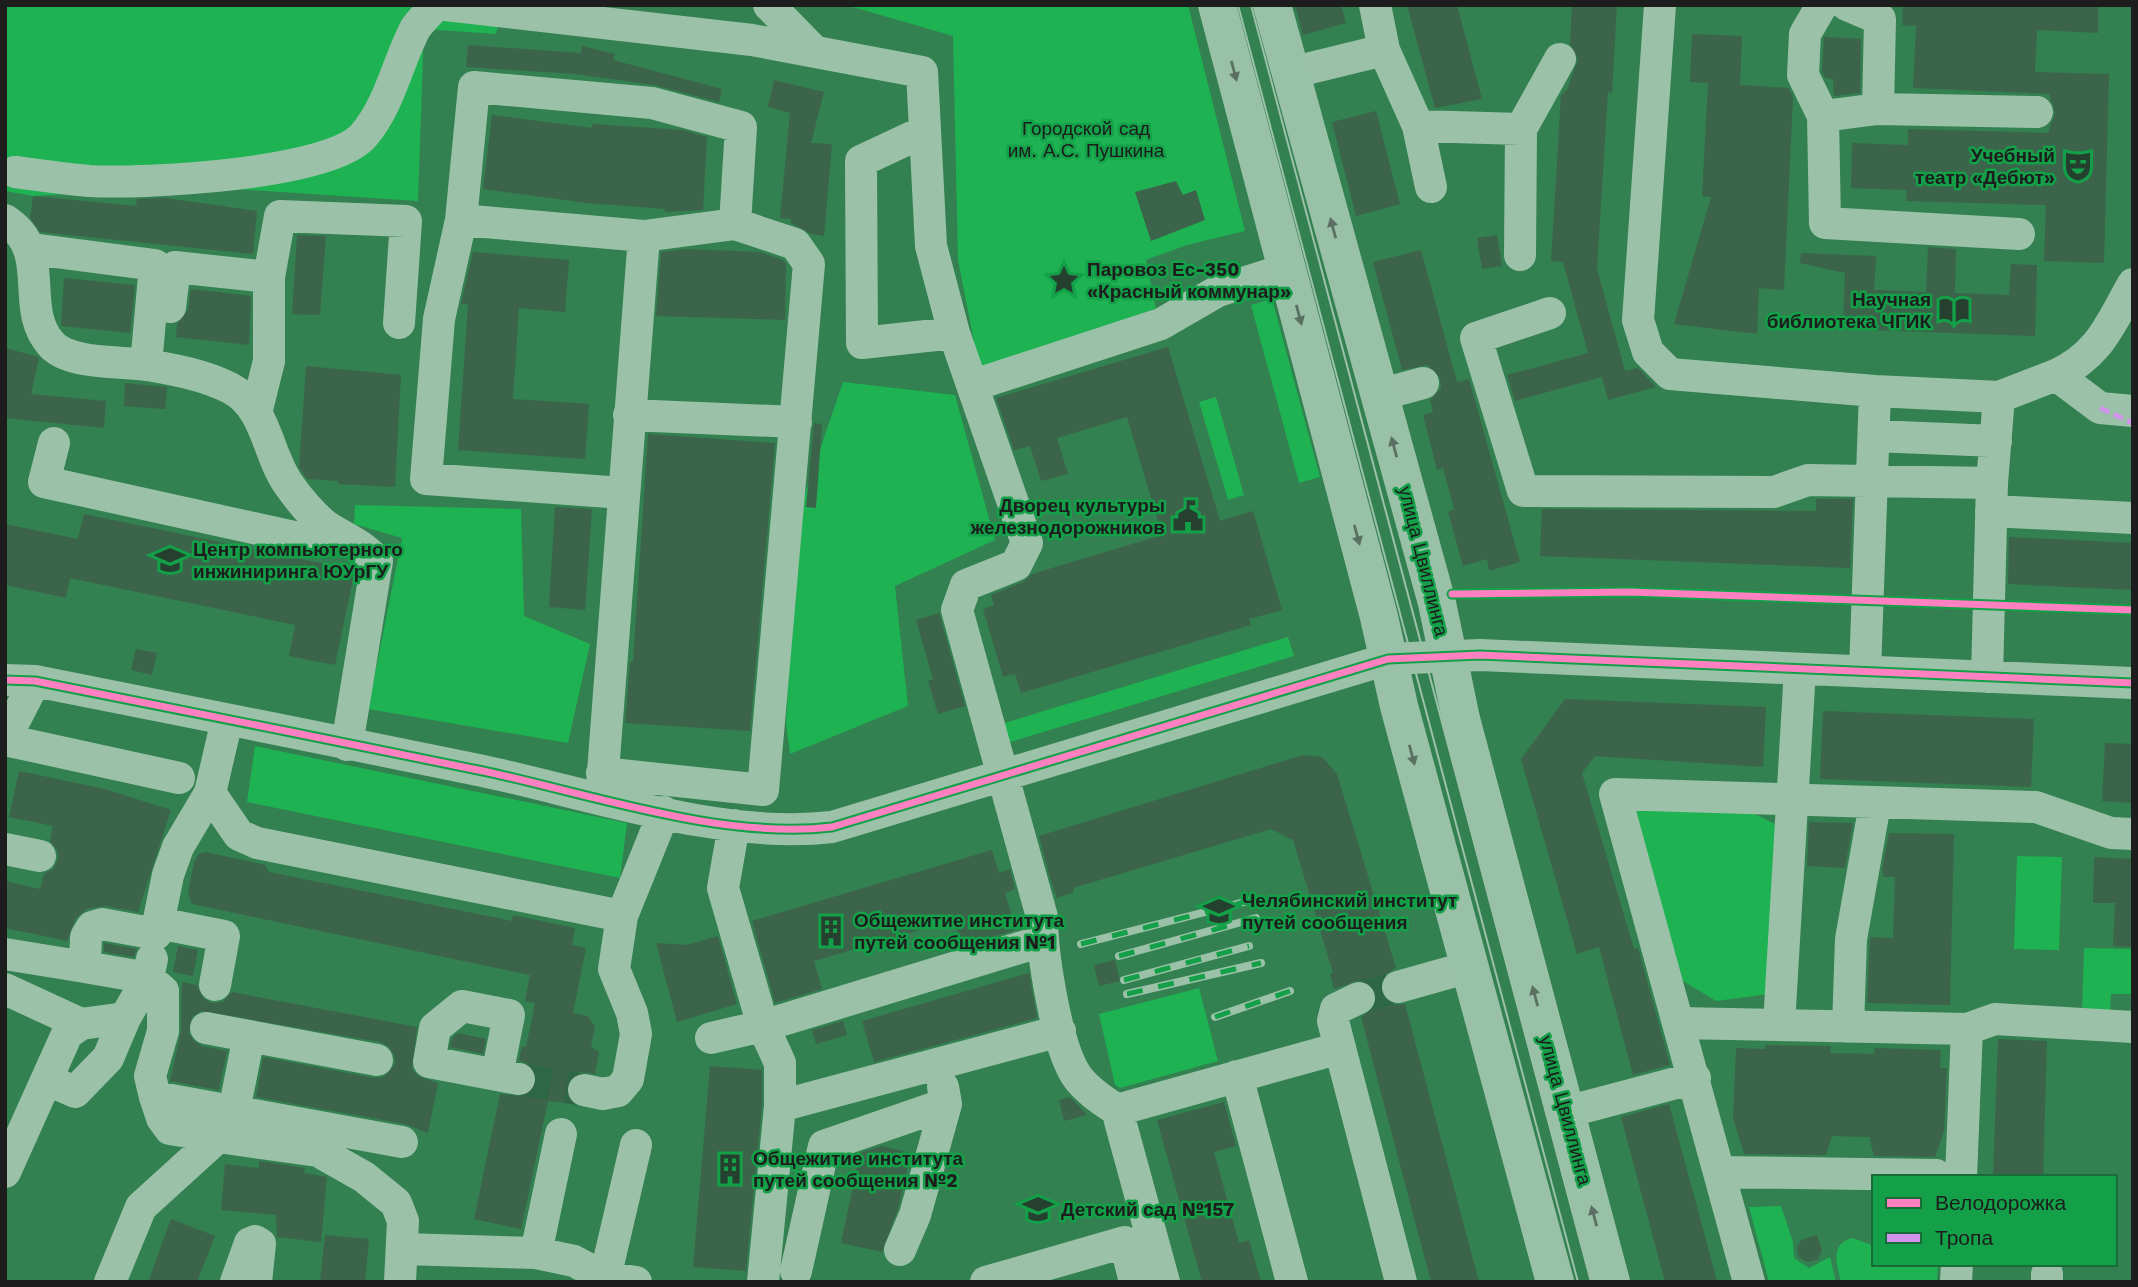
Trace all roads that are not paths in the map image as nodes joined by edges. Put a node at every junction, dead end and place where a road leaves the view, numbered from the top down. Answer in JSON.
{"nodes":[{"id":1,"x":436,"y":5,"type":"edge"},
{"id":2,"x":446,"y":5,"type":"edge"},
{"id":3,"x":769,"y":5,"type":"edge"},
{"id":4,"x":1217,"y":5,"type":"edge"},
{"id":5,"x":1272,"y":5,"type":"edge"},
{"id":6,"x":1375,"y":5,"type":"edge"},
{"id":7,"x":1660,"y":5,"type":"edge"},
{"id":8,"x":1822,"y":5,"type":"edge"},
{"id":9,"x":1847,"y":5,"type":"edge"},
{"id":10,"x":1384,"y":50,"type":"junction"},
{"id":11,"x":815,"y":52,"type":"junction"},
{"id":12,"x":1560,"y":59,"type":"dead end"},
{"id":13,"x":1290,"y":73,"type":"junction"},
{"id":14,"x":1878,"y":109,"type":"junction"},
{"id":15,"x":2037,"y":112,"type":"dead end"},
{"id":16,"x":1823,"y":116,"type":"junction"},
{"id":17,"x":1418,"y":125,"type":"junction"},
{"id":18,"x":1521,"y":129,"type":"junction"},
{"id":19,"x":925,"y":131,"type":"junction"},
{"id":20,"x":15,"y":172,"type":"dead end"},
{"id":21,"x":1431,"y":187,"type":"dead end"},
{"id":22,"x":5,"y":220,"type":"edge"},
{"id":23,"x":461,"y":220,"type":"junction"},
{"id":24,"x":736,"y":224,"type":"junction"},
{"id":25,"x":2019,"y":234,"type":"dead end"},
{"id":26,"x":644,"y":236,"type":"junction"},
{"id":27,"x":32,"y":249,"type":"junction"},
{"id":28,"x":1520,"y":255,"type":"dead end"},
{"id":29,"x":1287,"y":269,"type":"junction"},
{"id":30,"x":270,"y":277,"type":"junction"},
{"id":31,"x":2133,"y":284,"type":"edge"},
{"id":32,"x":1550,"y":313,"type":"dead end"},
{"id":33,"x":399,"y":323,"type":"dead end"},
{"id":34,"x":167,"y":331,"type":"dead end"},
{"id":35,"x":954,"y":333,"type":"junction"},
{"id":36,"x":146,"y":365,"type":"junction"},
{"id":37,"x":2056,"y":375,"type":"junction"},
{"id":38,"x":1423,"y":383,"type":"dead end"},
{"id":39,"x":974,"y":385,"type":"junction"},
{"id":40,"x":1875,"y":391,"type":"junction"},
{"id":41,"x":1379,"y":395,"type":"junction"},
{"id":42,"x":1999,"y":397,"type":"junction"},
{"id":43,"x":257,"y":409,"type":"junction"},
{"id":44,"x":2133,"y":411,"type":"edge"},
{"id":45,"x":629,"y":415,"type":"junction"},
{"id":46,"x":796,"y":422,"type":"junction"},
{"id":47,"x":1874,"y":436,"type":"junction"},
{"id":48,"x":1996,"y":441,"type":"junction"},
{"id":49,"x":54,"y":443,"type":"dead end"},
{"id":50,"x":1872,"y":480,"type":"junction"},
{"id":51,"x":623,"y":493,"type":"junction"},
{"id":52,"x":1991,"y":497,"type":"junction"},
{"id":53,"x":2133,"y":518,"type":"edge"},
{"id":54,"x":327,"y":527,"type":"junction"},
{"id":55,"x":1447,"y":656,"type":"junction"},
{"id":56,"x":1388,"y":659,"type":"junction"},
{"id":57,"x":1800,"y":669,"type":"junction"},
{"id":58,"x":1865,"y":672,"type":"junction"},
{"id":59,"x":1987,"y":677,"type":"junction"},
{"id":60,"x":20,"y":680,"type":"edge"},
{"id":61,"x":2133,"y":683,"type":"edge"},
{"id":62,"x":227,"y":720,"type":"junction"},
{"id":63,"x":5,"y":739,"type":"edge"},
{"id":64,"x":347,"y":745,"type":"junction"},
{"id":65,"x":1001,"y":775,"type":"junction"},
{"id":66,"x":179,"y":778,"type":"dead end"},
{"id":67,"x":601,"y":786,"type":"junction"},
{"id":68,"x":210,"y":793,"type":"junction"},
{"id":69,"x":1794,"y":802,"type":"junction"},
{"id":70,"x":1875,"y":804,"type":"junction"},
{"id":71,"x":664,"y":812,"type":"junction"},
{"id":72,"x":734,"y":825,"type":"junction"},
{"id":73,"x":2133,"y":834,"type":"edge"},
{"id":74,"x":5,"y":849,"type":"edge"},
{"id":75,"x":40,"y":856,"type":"dead end"},
{"id":76,"x":622,"y":916,"type":"junction"},
{"id":77,"x":157,"y":928,"type":"junction"},
{"id":78,"x":1042,"y":941,"type":"junction"},
{"id":79,"x":5,"y":954,"type":"edge"},
{"id":80,"x":85,"y":967,"type":"junction"},
{"id":81,"x":1469,"y":967,"type":"junction"},
{"id":82,"x":148,"y":978,"type":"junction"},
{"id":83,"x":215,"y":985,"type":"dead end"},
{"id":84,"x":1398,"y":987,"type":"tunnel mouth"},
{"id":85,"x":5,"y":989,"type":"edge"},
{"id":86,"x":1359,"y":998,"type":"tunnel mouth"},
{"id":87,"x":125,"y":1018,"type":"junction"},
{"id":88,"x":1679,"y":1023,"type":"junction"},
{"id":89,"x":81,"y":1024,"type":"junction"},
{"id":90,"x":1779,"y":1025,"type":"junction"},
{"id":91,"x":763,"y":1026,"type":"junction"},
{"id":92,"x":1848,"y":1027,"type":"junction"},
{"id":93,"x":2133,"y":1027,"type":"edge"},
{"id":94,"x":205,"y":1028,"type":"dead end"},
{"id":95,"x":1967,"y":1029,"type":"junction"},
{"id":96,"x":1060,"y":1031,"type":"junction"},
{"id":97,"x":249,"y":1036,"type":"junction"},
{"id":98,"x":710,"y":1038,"type":"dead end"},
{"id":99,"x":1340,"y":1048,"type":"junction"},
{"id":100,"x":377,"y":1060,"type":"dead end"},
{"id":101,"x":938,"y":1065,"type":"junction"},
{"id":102,"x":1237,"y":1076,"type":"junction"},
{"id":103,"x":1695,"y":1078,"type":"junction"},
{"id":104,"x":48,"y":1080,"type":"junction"},
{"id":105,"x":584,"y":1090,"type":"tunnel mouth"},
{"id":106,"x":946,"y":1104,"type":"junction"},
{"id":107,"x":780,"y":1106,"type":"junction"},
{"id":108,"x":1117,"y":1110,"type":"junction"},
{"id":109,"x":1566,"y":1112,"type":"junction"},
{"id":110,"x":226,"y":1124,"type":"junction"},
{"id":111,"x":561,"y":1134,"type":"dead end"},
{"id":112,"x":402,"y":1142,"type":"dead end"},
{"id":113,"x":636,"y":1145,"type":"dead end"},
{"id":114,"x":5,"y":1172,"type":"edge"},
{"id":115,"x":1719,"y":1172,"type":"junction"},
{"id":116,"x":1891,"y":1175,"type":"edge"},
{"id":117,"x":1948,"y":1175,"type":"edge"},
{"id":118,"x":403,"y":1249,"type":"junction"},
{"id":119,"x":900,"y":1250,"type":"dead end"},
{"id":120,"x":536,"y":1253,"type":"junction"},
{"id":121,"x":796,"y":1271,"type":"dead end"},
{"id":122,"x":604,"y":1279,"type":"edge"},
{"id":123,"x":110,"y":1282,"type":"edge"},
{"id":124,"x":236,"y":1282,"type":"edge"},
{"id":125,"x":256,"y":1282,"type":"edge"},
{"id":126,"x":400,"y":1282,"type":"edge"},
{"id":127,"x":636,"y":1282,"type":"edge"},
{"id":128,"x":763,"y":1282,"type":"edge"},
{"id":129,"x":986,"y":1282,"type":"edge"},
{"id":130,"x":1135,"y":1282,"type":"edge"},
{"id":131,"x":1164,"y":1282,"type":"edge"},
{"id":132,"x":1292,"y":1282,"type":"edge"},
{"id":133,"x":1401,"y":1282,"type":"edge"},
{"id":134,"x":1555,"y":1282,"type":"edge"},
{"id":135,"x":1611,"y":1282,"type":"edge"},
{"id":136,"x":1749,"y":1282,"type":"edge"}],
"edges":[{"from":1,"to":20,"type":"street"},
{"from":2,"to":11,"type":"street"},
{"from":3,"to":11,"type":"street"},
{"from":4,"to":29,"type":"main road","one_way":true},
{"from":5,"to":13,"type":"main road","name":"улица Цвиллинга"},
{"from":6,"to":10,"type":"street"},
{"from":7,"to":40,"type":"street"},
{"from":8,"to":16,"type":"street"},
{"from":9,"to":14,"type":"street"},
{"from":10,"to":13,"type":"street"},
{"from":10,"to":17,"type":"street"},
{"from":11,"to":19,"type":"street"},
{"from":12,"to":18,"type":"street"},
{"from":41,"to":13,"type":"main road","name":"улица Цвиллинга","one_way":true},
{"from":14,"to":15,"type":"street"},
{"from":14,"to":16,"type":"street"},
{"from":16,"to":25,"type":"street"},
{"from":17,"to":18,"type":"street"},
{"from":17,"to":21,"type":"street"},
{"from":18,"to":28,"type":"street"},
{"from":19,"to":35,"type":"street"},
{"from":19,"to":35,"type":"street"},
{"from":22,"to":27,"type":"street"},
{"from":23,"to":24,"type":"street"},
{"from":23,"to":26,"type":"street"},
{"from":23,"to":51,"type":"street"},
{"from":24,"to":26,"type":"street"},
{"from":24,"to":46,"type":"street"},
{"from":26,"to":45,"type":"street"},
{"from":27,"to":36,"type":"street"},
{"from":27,"to":36,"type":"street"},
{"from":29,"to":39,"type":"street"},
{"from":29,"to":56,"type":"main road","one_way":true},
{"from":30,"to":33,"type":"street"},
{"from":30,"to":34,"type":"street"},
{"from":30,"to":43,"type":"street"},
{"from":31,"to":37,"type":"street"},
{"from":32,"to":50,"type":"street"},
{"from":35,"to":39,"type":"street"},
{"from":36,"to":43,"type":"street"},
{"from":37,"to":42,"type":"street"},
{"from":37,"to":44,"type":"street"},
{"from":38,"to":41,"type":"street"},
{"from":39,"to":65,"type":"street"},
{"from":40,"to":42,"type":"street"},
{"from":40,"to":47,"type":"street"},
{"from":55,"to":41,"type":"main road","name":"улица Цвиллинга","one_way":true},
{"from":42,"to":48,"type":"street"},
{"from":43,"to":54,"type":"street"},
{"from":45,"to":46,"type":"street"},
{"from":45,"to":51,"type":"street"},
{"from":46,"to":67,"type":"street"},
{"from":47,"to":48,"type":"street"},
{"from":47,"to":50,"type":"street"},
{"from":48,"to":52,"type":"street"},
{"from":49,"to":54,"type":"street"},
{"from":50,"to":52,"type":"street"},
{"from":50,"to":58,"type":"street"},
{"from":51,"to":67,"type":"street"},
{"from":52,"to":53,"type":"street"},
{"from":52,"to":59,"type":"street"},
{"from":54,"to":64,"type":"street"},
{"from":55,"to":56,"type":"street"},
{"from":55,"to":57,"type":"street"},
{"from":109,"to":55,"type":"main road","name":"улица Цвиллинга","one_way":true},
{"from":56,"to":65,"type":"street"},
{"from":56,"to":81,"type":"main road","one_way":true},
{"from":57,"to":58,"type":"street"},
{"from":57,"to":69,"type":"street"},
{"from":58,"to":59,"type":"street"},
{"from":59,"to":61,"type":"street"},
{"from":60,"to":62,"type":"street"},
{"from":60,"to":63,"type":"street"},
{"from":62,"to":64,"type":"street"},
{"from":62,"to":68,"type":"street"},
{"from":63,"to":66,"type":"street"},
{"from":64,"to":67,"type":"street"},
{"from":65,"to":72,"type":"street"},
{"from":65,"to":78,"type":"street"},
{"from":67,"to":71,"type":"street"},
{"from":68,"to":76,"type":"street"},
{"from":68,"to":77,"type":"street"},
{"from":69,"to":70,"type":"street"},
{"from":69,"to":88,"type":"street"},
{"from":69,"to":90,"type":"street"},
{"from":70,"to":73,"type":"street"},
{"from":70,"to":92,"type":"street"},
{"from":71,"to":72,"type":"street"},
{"from":71,"to":76,"type":"street"},
{"from":72,"to":91,"type":"street"},
{"from":74,"to":75,"type":"street"},
{"from":76,"to":105,"type":"street"},
{"from":77,"to":80,"type":"street"},
{"from":77,"to":82,"type":"street"},
{"from":77,"to":83,"type":"street"},
{"from":78,"to":91,"type":"street"},
{"from":78,"to":96,"type":"street"},
{"from":79,"to":80,"type":"street"},
{"from":80,"to":82,"type":"street"},
{"from":81,"to":84,"type":"street"},
{"from":81,"to":134,"type":"main road"},
{"from":82,"to":87,"type":"street"},
{"from":82,"to":110,"type":"street"},
{"from":85,"to":89,"type":"street"},
{"from":86,"to":99,"type":"street"},
{"from":87,"to":89,"type":"street"},
{"from":87,"to":104,"type":"street"},
{"from":88,"to":90,"type":"street"},
{"from":88,"to":103,"type":"street"},
{"from":89,"to":104,"type":"street"},
{"from":90,"to":92,"type":"street"},
{"from":91,"to":98,"type":"street"},
{"from":91,"to":107,"type":"street"},
{"from":92,"to":95,"type":"street"},
{"from":93,"to":95,"type":"street"},
{"from":94,"to":97,"type":"street"},
{"from":95,"to":117,"type":"street"},
{"from":96,"to":101,"type":"street"},
{"from":96,"to":108,"type":"street"},
{"from":97,"to":100,"type":"street"},
{"from":97,"to":110,"type":"street"},
{"from":99,"to":102,"type":"street"},
{"from":99,"to":133,"type":"street"},
{"from":101,"to":106,"type":"street"},
{"from":101,"to":107,"type":"street"},
{"from":102,"to":108,"type":"street"},
{"from":102,"to":132,"type":"street"},
{"from":103,"to":109,"type":"street"},
{"from":103,"to":115,"type":"street"},
{"from":104,"to":114,"type":"street"},
{"from":106,"to":119,"type":"street"},
{"from":106,"to":121,"type":"street"},
{"from":107,"to":128,"type":"street"},
{"from":108,"to":131,"type":"street"},
{"from":135,"to":109,"type":"main road","name":"улица Цвиллинга","one_way":true},
{"from":110,"to":112,"type":"street"},
{"from":110,"to":118,"type":"street"},
{"from":110,"to":123,"type":"street"},
{"from":111,"to":120,"type":"street"},
{"from":113,"to":122,"type":"street"},
{"from":115,"to":116,"type":"street"},
{"from":115,"to":136,"type":"street"},
{"from":118,"to":120,"type":"street"},
{"from":118,"to":126,"type":"street"},
{"from":120,"to":122,"type":"street"},
{"from":122,"to":127,"type":"street"},
{"from":124,"to":125,"type":"street"},
{"from":129,"to":130,"type":"street"}]}
